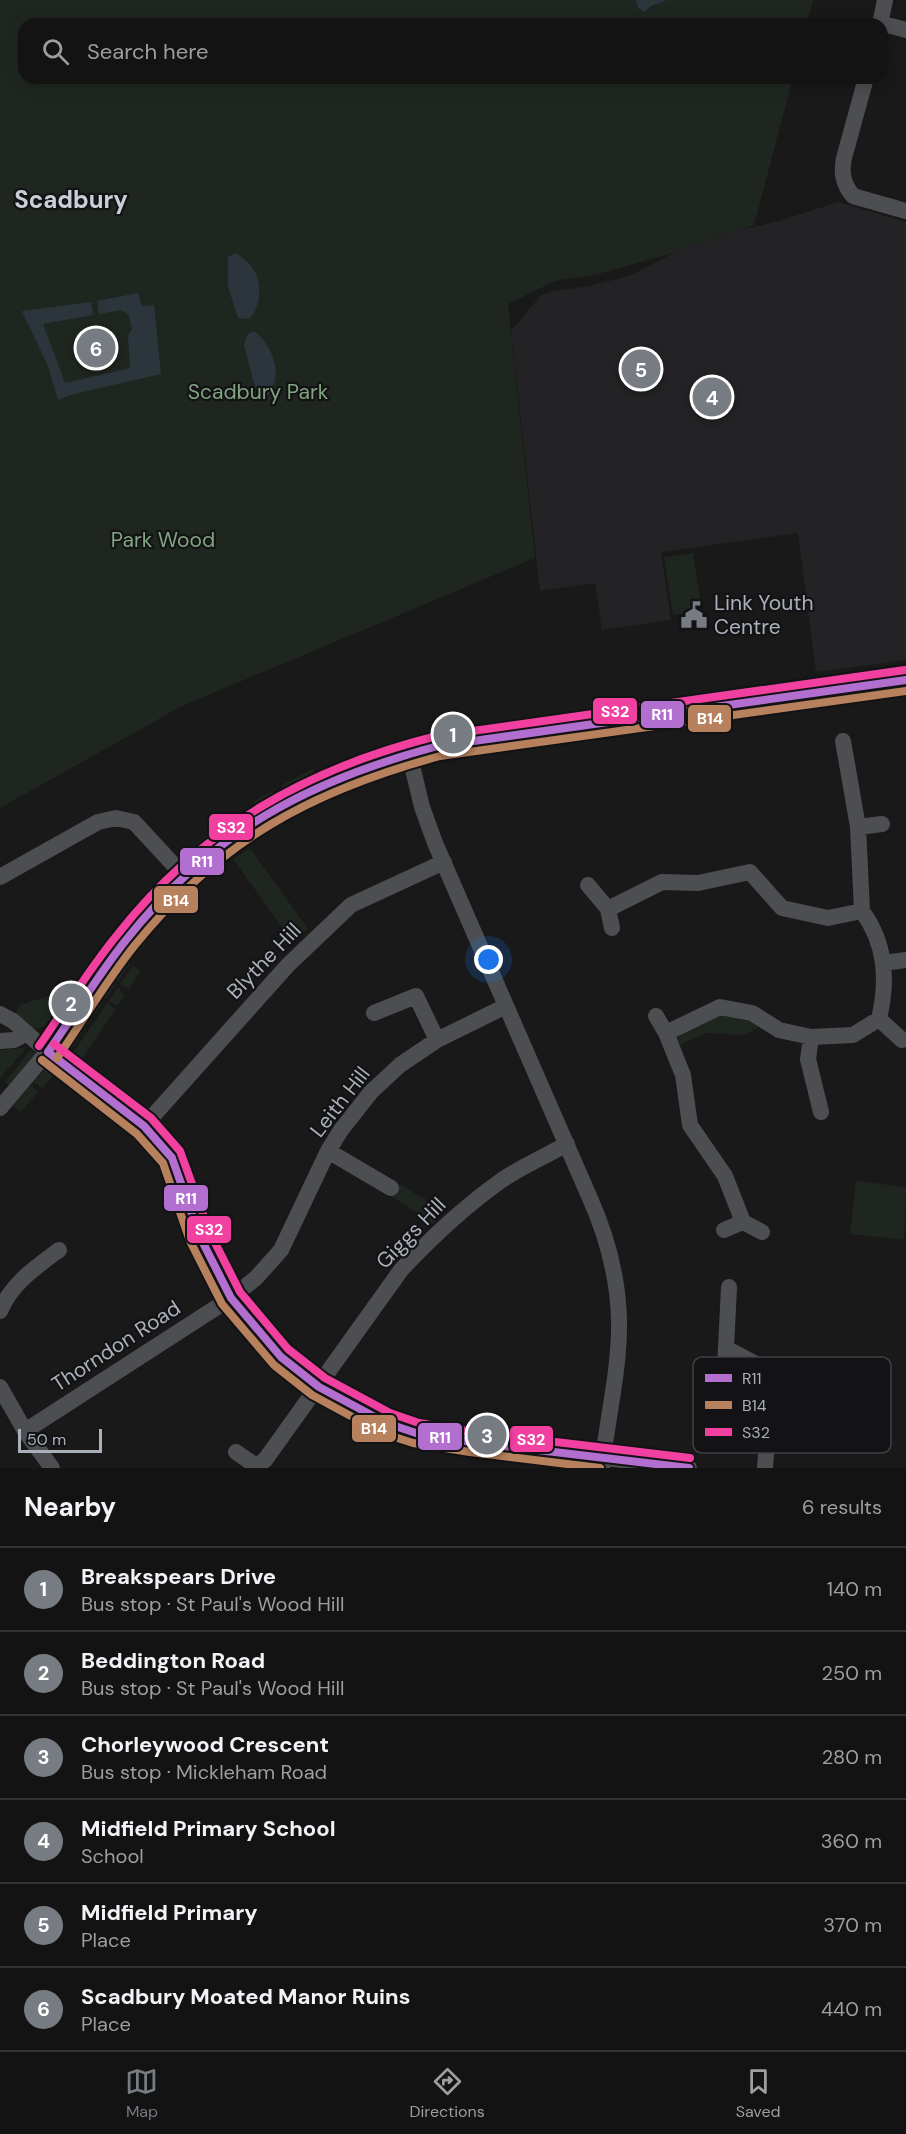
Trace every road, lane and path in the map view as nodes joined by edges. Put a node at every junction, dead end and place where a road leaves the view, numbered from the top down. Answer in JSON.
{"nodes":[{"id":1,"x":885,"y":0,"type":"edge"},
{"id":2,"x":881,"y":18,"type":"edge"},
{"id":3,"x":888,"y":26,"type":"edge"},
{"id":4,"x":906,"y":30,"type":"edge"},
{"id":5,"x":864,"y":84,"type":"edge"},
{"id":6,"x":906,"y":211,"type":"edge"},
{"id":7,"x":906,"y":680,"type":"edge"},
{"id":8,"x":843,"y":741,"type":"dead end"},
{"id":9,"x":409,"y":753,"type":"junction"},
{"id":10,"x":882,"y":824,"type":"dead end"},
{"id":11,"x":858,"y":827,"type":"junction"},
{"id":12,"x":444,"y":862,"type":"junction"},
{"id":13,"x":184,"y":876,"type":"junction"},
{"id":14,"x":0,"y":877,"type":"edge"},
{"id":15,"x":588,"y":885,"type":"dead end"},
{"id":16,"x":608,"y":909,"type":"junction"},
{"id":17,"x":862,"y":911,"type":"junction"},
{"id":18,"x":612,"y":928,"type":"dead end"},
{"id":19,"x":906,"y":960,"type":"edge"},
{"id":20,"x":884,"y":963,"type":"junction"},
{"id":21,"x":507,"y":1006,"type":"junction"},
{"id":22,"x":374,"y":1013,"type":"dead end"},
{"id":23,"x":0,"y":1014,"type":"edge"},
{"id":24,"x":656,"y":1016,"type":"dead end"},
{"id":25,"x":879,"y":1019,"type":"junction"},
{"id":26,"x":27,"y":1033,"type":"junction"},
{"id":27,"x":666,"y":1033,"type":"junction"},
{"id":28,"x":811,"y":1037,"type":"junction"},
{"id":29,"x":437,"y":1040,"type":"junction"},
{"id":30,"x":902,"y":1040,"type":"dead end"},
{"id":31,"x":0,"y":1041,"type":"edge"},
{"id":32,"x":48,"y":1052,"type":"junction"},
{"id":33,"x":0,"y":1108,"type":"edge"},
{"id":34,"x":821,"y":1112,"type":"dead end"},
{"id":35,"x":144,"y":1126,"type":"junction"},
{"id":36,"x":567,"y":1144,"type":"junction"},
{"id":37,"x":328,"y":1151,"type":"junction"},
{"id":38,"x":391,"y":1188,"type":"dead end"},
{"id":39,"x":743,"y":1222,"type":"junction"},
{"id":40,"x":724,"y":1230,"type":"dead end"},
{"id":41,"x":762,"y":1232,"type":"dead end"},
{"id":42,"x":59,"y":1250,"type":"dead end"},
{"id":43,"x":729,"y":1287,"type":"dead end"},
{"id":44,"x":231,"y":1298,"type":"junction"},
{"id":45,"x":0,"y":1311,"type":"edge"},
{"id":46,"x":726,"y":1348,"type":"junction"},
{"id":47,"x":725,"y":1357,"type":"edge"},
{"id":48,"x":743,"y":1357,"type":"edge"},
{"id":49,"x":319,"y":1387,"type":"junction"},
{"id":50,"x":1,"y":1394,"type":"edge"},
{"id":51,"x":25,"y":1431,"type":"junction"},
{"id":52,"x":236,"y":1452,"type":"dead end"},
{"id":53,"x":766,"y":1453,"type":"edge"},
{"id":54,"x":603,"y":1463,"type":"edge"},
{"id":55,"x":52,"y":1468,"type":"edge"},
{"id":56,"x":689,"y":1468,"type":"edge"},
{"id":57,"x":765,"y":1468,"type":"edge"}],
"edges":[{"from":1,"to":2,"type":"street"},
{"from":3,"to":4,"type":"street"},
{"from":5,"to":6,"type":"street"},
{"from":7,"to":9,"type":"street"},
{"from":8,"to":11,"type":"street"},
{"from":9,"to":12,"type":"street"},
{"from":9,"to":13,"type":"street"},
{"from":10,"to":11,"type":"street"},
{"from":11,"to":17,"type":"street"},
{"from":12,"to":21,"type":"street"},
{"from":12,"to":35,"type":"street","name":"Blythe Hill"},
{"from":13,"to":14,"type":"street"},
{"from":13,"to":32,"type":"street"},
{"from":15,"to":16,"type":"street"},
{"from":16,"to":17,"type":"street"},
{"from":16,"to":18,"type":"street"},
{"from":17,"to":20,"type":"street"},
{"from":19,"to":20,"type":"street"},
{"from":20,"to":25,"type":"street"},
{"from":21,"to":29,"type":"street","name":"Leith Hill"},
{"from":21,"to":36,"type":"street"},
{"from":22,"to":29,"type":"street"},
{"from":23,"to":26,"type":"street"},
{"from":24,"to":27,"type":"street"},
{"from":25,"to":28,"type":"street"},
{"from":25,"to":30,"type":"street"},
{"from":26,"to":31,"type":"street"},
{"from":26,"to":32,"type":"street"},
{"from":27,"to":28,"type":"street"},
{"from":27,"to":39,"type":"street"},
{"from":28,"to":34,"type":"street"},
{"from":29,"to":37,"type":"street","name":"Leith Hill"},
{"from":32,"to":33,"type":"street"},
{"from":32,"to":35,"type":"street"},
{"from":35,"to":44,"type":"street"},
{"from":36,"to":49,"type":"street","name":"Giggs Hill"},
{"from":36,"to":54,"type":"street"},
{"from":37,"to":38,"type":"street"},
{"from":37,"to":44,"type":"street","name":"Leith Hill"},
{"from":39,"to":40,"type":"street"},
{"from":39,"to":41,"type":"street"},
{"from":42,"to":45,"type":"street"},
{"from":43,"to":46,"type":"street"},
{"from":44,"to":49,"type":"street"},
{"from":44,"to":51,"type":"street","name":"Thorndon Road"},
{"from":46,"to":47,"type":"street"},
{"from":46,"to":48,"type":"street"},
{"from":49,"to":52,"type":"street","name":"Giggs Hill"},
{"from":49,"to":54,"type":"street"},
{"from":50,"to":51,"type":"street"},
{"from":51,"to":55,"type":"street"},
{"from":53,"to":57,"type":"street"},
{"from":54,"to":56,"type":"street"}]}
